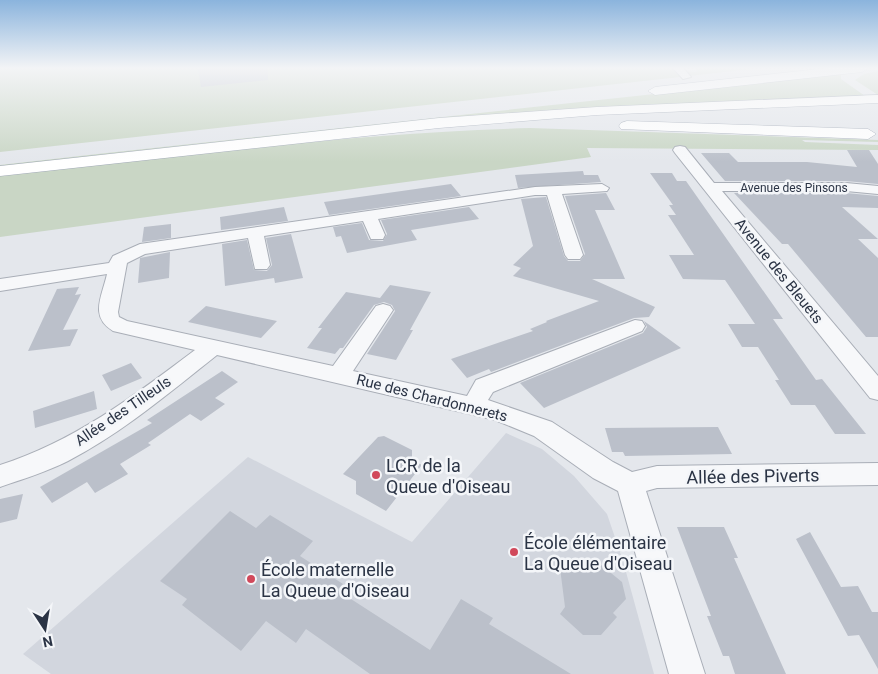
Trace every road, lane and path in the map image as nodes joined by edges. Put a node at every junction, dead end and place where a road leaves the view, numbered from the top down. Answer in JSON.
{"nodes":[{"id":1,"x":573,"y":99,"type":"edge"},
{"id":2,"x":775,"y":99,"type":"edge"},
{"id":3,"x":363,"y":131,"type":"junction"},
{"id":4,"x":873,"y":134,"type":"edge"},
{"id":5,"x":680,"y":150,"type":"dead end"},
{"id":6,"x":0,"y":162,"type":"edge"},
{"id":7,"x":0,"y":171,"type":"edge"},
{"id":8,"x":602,"y":188,"type":"dead end"},
{"id":9,"x":710,"y":188,"type":"junction"},
{"id":10,"x":553,"y":189,"type":"junction"},
{"id":11,"x":878,"y":190,"type":"edge"},
{"id":12,"x":368,"y":215,"type":"junction"},
{"id":13,"x":255,"y":232,"type":"junction"},
{"id":14,"x":377,"y":235,"type":"dead end"},
{"id":15,"x":574,"y":255,"type":"dead end"},
{"id":16,"x":261,"y":265,"type":"dead end"},
{"id":17,"x":117,"y":267,"type":"junction"},
{"id":18,"x":0,"y":285,"type":"edge"},
{"id":19,"x":383,"y":310,"type":"dead end"},
{"id":20,"x":635,"y":326,"type":"dead end"},
{"id":21,"x":213,"y":347,"type":"junction"},
{"id":22,"x":338,"y":376,"type":"junction"},
{"id":23,"x":878,"y":392,"type":"edge"},
{"id":24,"x":473,"y":406,"type":"junction"},
{"id":25,"x":878,"y":474,"type":"edge"},
{"id":26,"x":0,"y":476,"type":"edge"},
{"id":27,"x":630,"y":484,"type":"junction"},
{"id":28,"x":687,"y":674,"type":"edge"}],
"edges":[{"from":1,"to":6,"type":"main road"},
{"from":2,"to":3,"type":"main road"},
{"from":3,"to":4,"type":"main road"},
{"from":3,"to":7,"type":"main road"},
{"from":5,"to":9,"type":"street","name":"Avenue des Bleuets"},
{"from":8,"to":10,"type":"street"},
{"from":9,"to":11,"type":"street","name":"Avenue des Pinsons"},
{"from":9,"to":23,"type":"street","name":"Avenue des Bleuets"},
{"from":10,"to":12,"type":"street"},
{"from":10,"to":15,"type":"street"},
{"from":12,"to":13,"type":"street"},
{"from":12,"to":14,"type":"street"},
{"from":13,"to":16,"type":"street"},
{"from":13,"to":17,"type":"street"},
{"from":17,"to":18,"type":"street"},
{"from":17,"to":21,"type":"street","name":"Rue des Chardonnerets"},
{"from":19,"to":22,"type":"street"},
{"from":20,"to":24,"type":"street"},
{"from":21,"to":22,"type":"street","name":"Rue des Chardonnerets"},
{"from":21,"to":26,"type":"street","name":"Allée des Tilleuls"},
{"from":22,"to":24,"type":"street","name":"Rue des Chardonnerets"},
{"from":24,"to":27,"type":"street","name":"Rue des Chardonnerets"},
{"from":25,"to":27,"type":"street","name":"Allée des Piverts"},
{"from":27,"to":28,"type":"street"}]}
